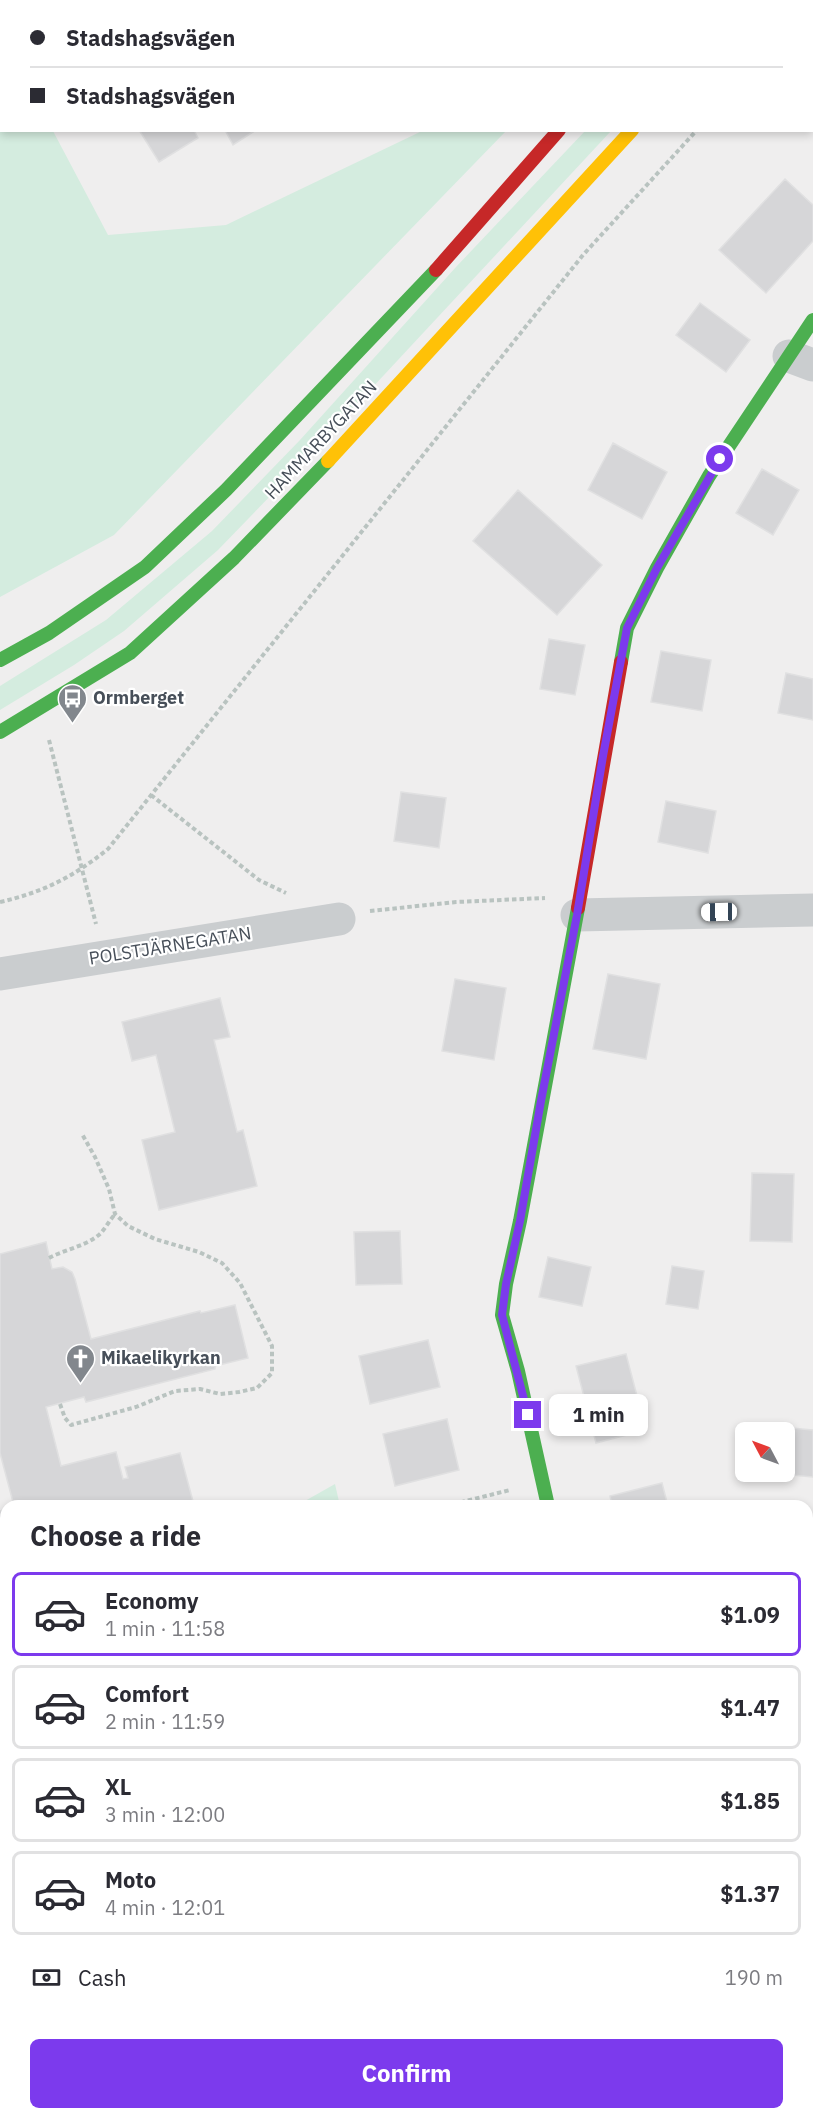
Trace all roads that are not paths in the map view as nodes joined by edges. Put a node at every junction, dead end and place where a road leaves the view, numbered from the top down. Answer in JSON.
{"nodes":[{"id":1,"x":557,"y":132,"type":"edge"},
{"id":2,"x":630,"y":132,"type":"edge"},
{"id":3,"x":813,"y":320,"type":"edge"},
{"id":4,"x":801,"y":361,"type":"edge"},
{"id":5,"x":0,"y":660,"type":"edge"},
{"id":6,"x":0,"y":732,"type":"edge"},
{"id":7,"x":813,"y":910,"type":"edge"},
{"id":8,"x":577,"y":915,"type":"junction"},
{"id":9,"x":339,"y":919,"type":"road end"},
{"id":10,"x":0,"y":974,"type":"edge"},
{"id":11,"x":547,"y":1500,"type":"edge"}],
"edges":[{"from":1,"to":5,"type":"main road","name":"HAMMARBYGATAN"},
{"from":2,"to":6,"type":"main road","name":"HAMMARBYGATAN"},
{"from":3,"to":4,"type":"main road"},
{"from":4,"to":8,"type":"main road"},
{"from":7,"to":8,"type":"street"},
{"from":8,"to":11,"type":"main road"},
{"from":9,"to":10,"type":"street","name":"POLSTJÄRNEGATAN"}]}
